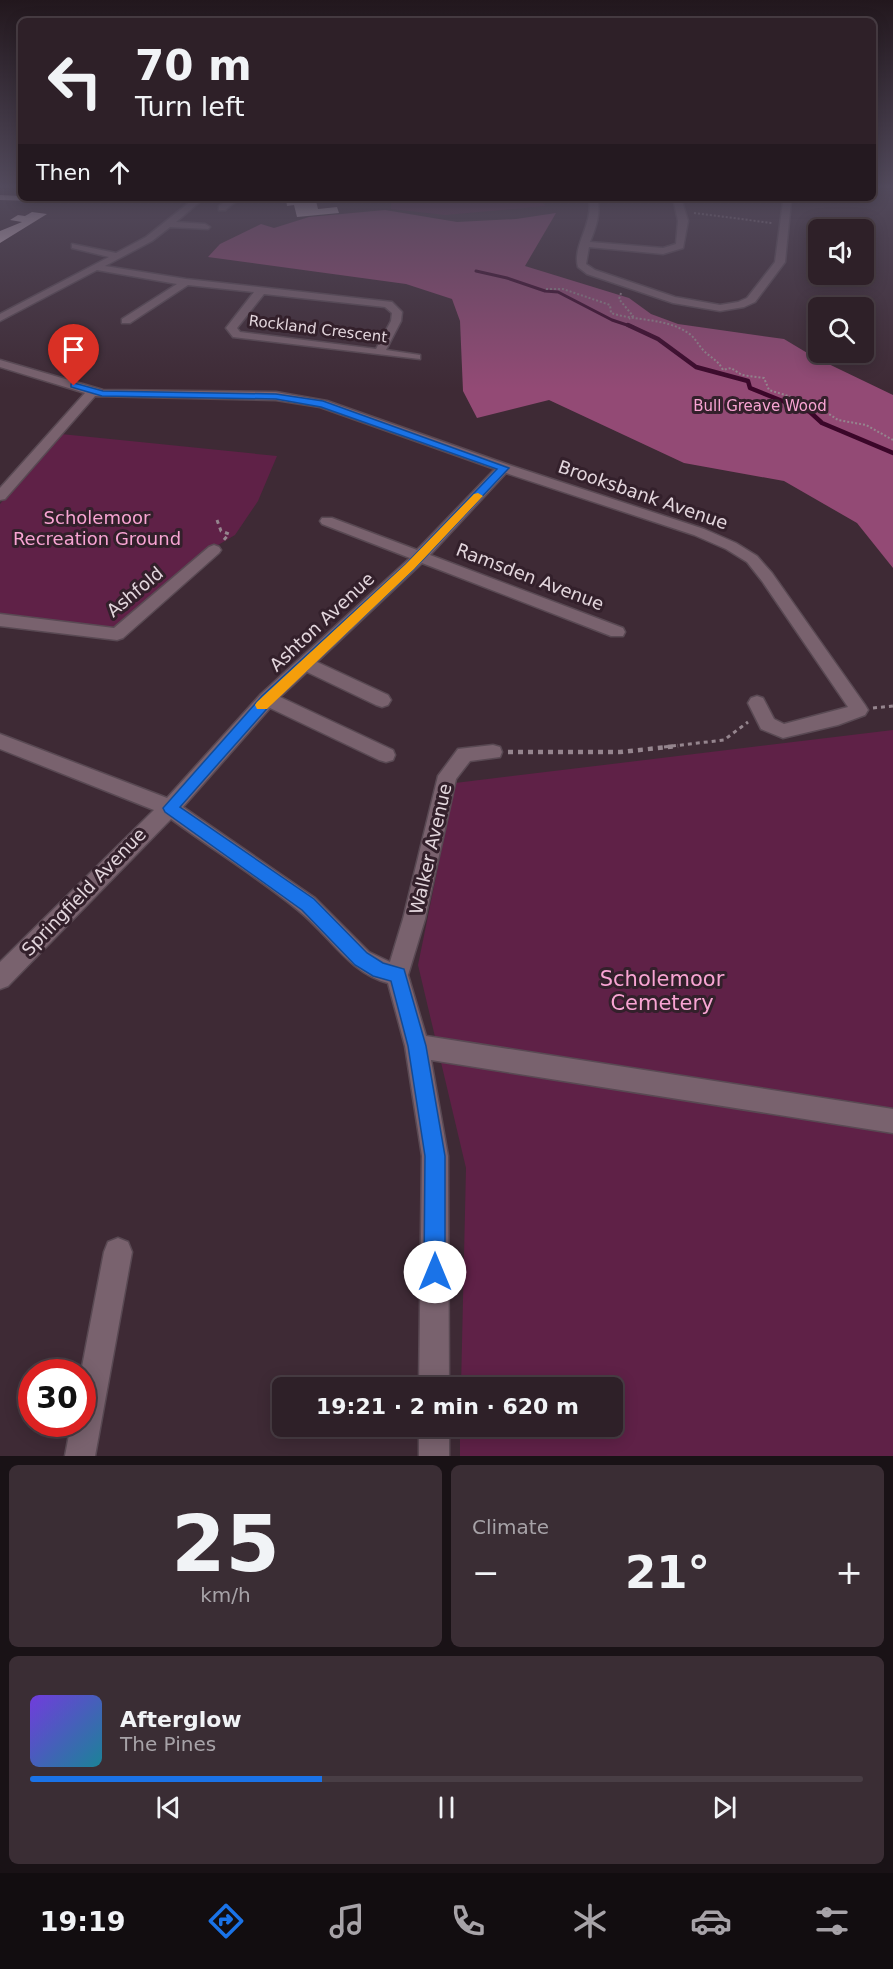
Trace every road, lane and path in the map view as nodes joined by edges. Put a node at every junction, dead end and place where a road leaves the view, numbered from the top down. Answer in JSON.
{"nodes":[{"id":1,"x":106,"y":253,"type":"edge"},
{"id":2,"x":124,"y":253,"type":"edge"},
{"id":3,"x":581,"y":253,"type":"edge"},
{"id":4,"x":781,"y":253,"type":"edge"},
{"id":5,"x":119,"y":256,"type":"junction"},
{"id":6,"x":99,"y":268,"type":"junction"},
{"id":7,"x":186,"y":282,"type":"junction"},
{"id":8,"x":624,"y":284,"type":"junction"},
{"id":9,"x":546,"y":289,"type":"dead end"},
{"id":10,"x":261,"y":290,"type":"junction"},
{"id":11,"x":0,"y":318,"type":"edge"},
{"id":12,"x":628,"y":320,"type":"junction"},
{"id":13,"x":126,"y":321,"type":"dead end"},
{"id":14,"x":380,"y":351,"type":"junction"},
{"id":15,"x":416,"y":357,"type":"dead end"},
{"id":16,"x":0,"y":363,"type":"edge"},
{"id":17,"x":93,"y":391,"type":"junction"},
{"id":18,"x":893,"y":440,"type":"edge"},
{"id":19,"x":504,"y":468,"type":"junction"},
{"id":20,"x":0,"y":477,"type":"edge"},
{"id":21,"x":15,"y":479,"type":"junction"},
{"id":22,"x":0,"y":496,"type":"edge"},
{"id":23,"x":327,"y":521,"type":"dead end"},
{"id":24,"x":214,"y":550,"type":"dead end"},
{"id":25,"x":421,"y":555,"type":"junction"},
{"id":26,"x":0,"y":620,"type":"edge"},
{"id":27,"x":617,"y":632,"type":"dead end"},
{"id":28,"x":306,"y":664,"type":"junction"},
{"id":29,"x":267,"y":699,"type":"junction"},
{"id":30,"x":382,"y":700,"type":"dead end"},
{"id":31,"x":757,"y":704,"type":"dead end"},
{"id":32,"x":767,"y":724,"type":"junction"},
{"id":33,"x":0,"y":741,"type":"edge"},
{"id":34,"x":493,"y":752,"type":"joint"},
{"id":35,"x":386,"y":755,"type":"dead end"},
{"id":36,"x":170,"y":808,"type":"junction"},
{"id":37,"x":398,"y":975,"type":"junction"},
{"id":38,"x":0,"y":978,"type":"edge"},
{"id":39,"x":417,"y":1046,"type":"junction"},
{"id":40,"x":893,"y":1121,"type":"edge"},
{"id":41,"x":118,"y":1252,"type":"dead end"},
{"id":42,"x":434,"y":1377,"type":"edge"},
{"id":43,"x":434,"y":1437,"type":"edge"},
{"id":44,"x":80,"y":1456,"type":"edge"},
{"id":45,"x":434,"y":1456,"type":"edge"}],
"edges":[{"from":1,"to":5,"type":"street"},
{"from":2,"to":5,"type":"street"},
{"from":3,"to":8,"type":"street"},
{"from":4,"to":8,"type":"street"},
{"from":5,"to":6,"type":"street"},
{"from":6,"to":7,"type":"street"},
{"from":6,"to":11,"type":"street"},
{"from":7,"to":10,"type":"street"},
{"from":7,"to":13,"type":"street"},
{"from":8,"to":12,"type":"path"},
{"from":9,"to":12,"type":"path"},
{"from":10,"to":14,"type":"street"},
{"from":10,"to":14,"type":"street","name":"Rockland Crescent"},
{"from":12,"to":18,"type":"path"},
{"from":14,"to":15,"type":"street","name":"Rockland Crescent"},
{"from":16,"to":17,"type":"street"},
{"from":17,"to":19,"type":"street"},
{"from":17,"to":21,"type":"street"},
{"from":19,"to":25,"type":"street","name":"Ashton Avenue"},
{"from":19,"to":32,"type":"street","name":"Brooksbank Avenue"},
{"from":20,"to":21,"type":"street"},
{"from":21,"to":22,"type":"street"},
{"from":23,"to":25,"type":"street","name":"Ramsden Avenue"},
{"from":24,"to":26,"type":"street","name":"Ashfold"},
{"from":25,"to":27,"type":"street","name":"Ramsden Avenue"},
{"from":25,"to":28,"type":"street","name":"Ashton Avenue"},
{"from":28,"to":29,"type":"street","name":"Ashton Avenue"},
{"from":28,"to":30,"type":"street"},
{"from":29,"to":35,"type":"street"},
{"from":29,"to":36,"type":"street","name":"Ashton Avenue"},
{"from":31,"to":32,"type":"street"},
{"from":32,"to":34,"type":"path"},
{"from":33,"to":36,"type":"street"},
{"from":34,"to":37,"type":"street","name":"Walker Avenue"},
{"from":36,"to":37,"type":"street"},
{"from":36,"to":38,"type":"street","name":"Springfield Avenue"},
{"from":37,"to":39,"type":"street"},
{"from":39,"to":40,"type":"street"},
{"from":39,"to":42,"type":"street"},
{"from":41,"to":44,"type":"street"},
{"from":43,"to":45,"type":"street"}]}
